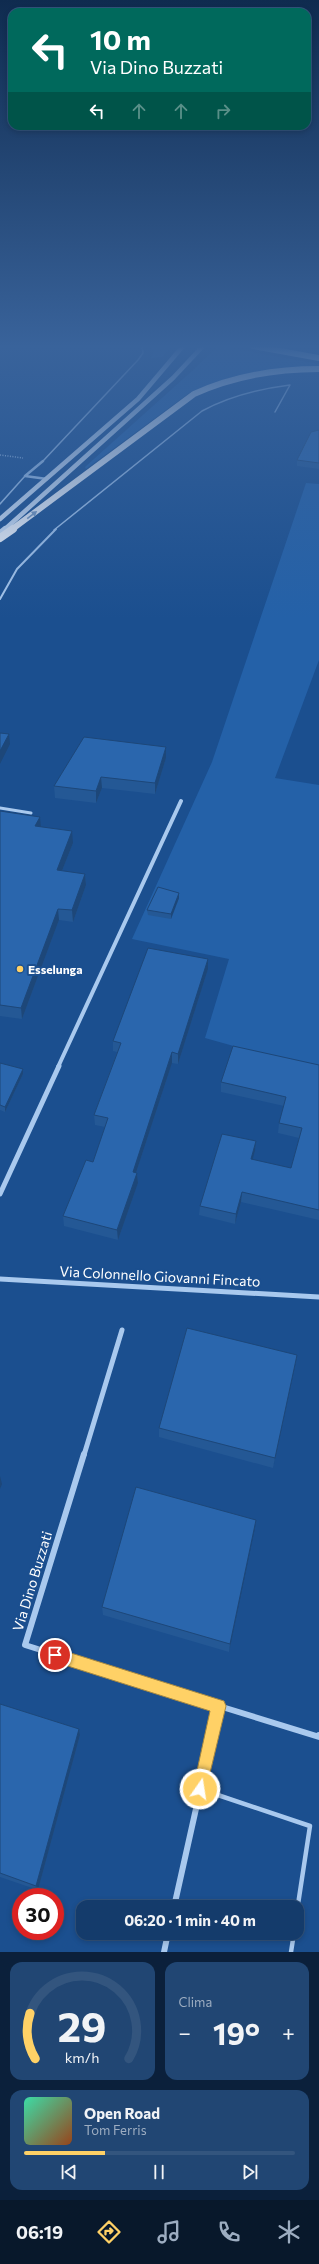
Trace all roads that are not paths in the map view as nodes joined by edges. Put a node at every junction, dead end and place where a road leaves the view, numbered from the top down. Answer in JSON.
{"nodes":[{"id":1,"x":65,"y":437,"type":"edge"},
{"id":2,"x":95,"y":437,"type":"edge"},
{"id":3,"x":108,"y":437,"type":"edge"},
{"id":4,"x":136,"y":437,"type":"edge"},
{"id":5,"x":169,"y":437,"type":"edge"},
{"id":6,"x":43,"y":461,"type":"joint"},
{"id":7,"x":24,"y":476,"type":"junction"},
{"id":8,"x":47,"y":479,"type":"junction"},
{"id":9,"x":0,"y":504,"type":"edge"},
{"id":10,"x":0,"y":519,"type":"edge"},
{"id":11,"x":0,"y":533,"type":"edge"},
{"id":12,"x":0,"y":538,"type":"edge"},
{"id":13,"x":0,"y":599,"type":"edge"},
{"id":14,"x":181,"y":802,"type":"dead end"},
{"id":15,"x":0,"y":808,"type":"edge"},
{"id":16,"x":30,"y":813,"type":"dead end"},
{"id":17,"x":0,"y":1194,"type":"edge"},
{"id":18,"x":0,"y":1279,"type":"edge"},
{"id":19,"x":319,"y":1297,"type":"edge"},
{"id":20,"x":122,"y":1330,"type":"dead end"},
{"id":21,"x":219,"y":1706,"type":"junction"},
{"id":22,"x":319,"y":1735,"type":"edge"},
{"id":23,"x":200,"y":1789,"type":"junction"},
{"id":24,"x":176,"y":1900,"type":"edge"},
{"id":25,"x":299,"y":1900,"type":"edge"},
{"id":26,"x":167,"y":1940,"type":"edge"},
{"id":27,"x":293,"y":1940,"type":"edge"},
{"id":28,"x":164,"y":1952,"type":"edge"},
{"id":29,"x":291,"y":1952,"type":"edge"}],
"edges":[{"from":1,"to":6,"type":"lane"},
{"from":2,"to":8,"type":"main road"},
{"from":3,"to":11,"type":"main road"},
{"from":12,"to":4,"type":"highway","one_way":true},
{"from":5,"to":13,"type":"lane"},
{"from":6,"to":7,"type":"street"},
{"from":7,"to":8,"type":"street"},
{"from":7,"to":9,"type":"lane"},
{"from":8,"to":10,"type":"main road"},
{"from":14,"to":17,"type":"street"},
{"from":15,"to":16,"type":"lane"},
{"from":18,"to":19,"type":"street","name":"Via Colonnello Giovanni Fincato"},
{"from":20,"to":21,"type":"street","name":"Via Dino Buzzati"},
{"from":21,"to":22,"type":"street","name":"Via Dino Buzzati"},
{"from":21,"to":23,"type":"street"},
{"from":23,"to":24,"type":"street"},
{"from":23,"to":25,"type":"lane"},
{"from":26,"to":28,"type":"street"},
{"from":27,"to":29,"type":"lane"}]}
